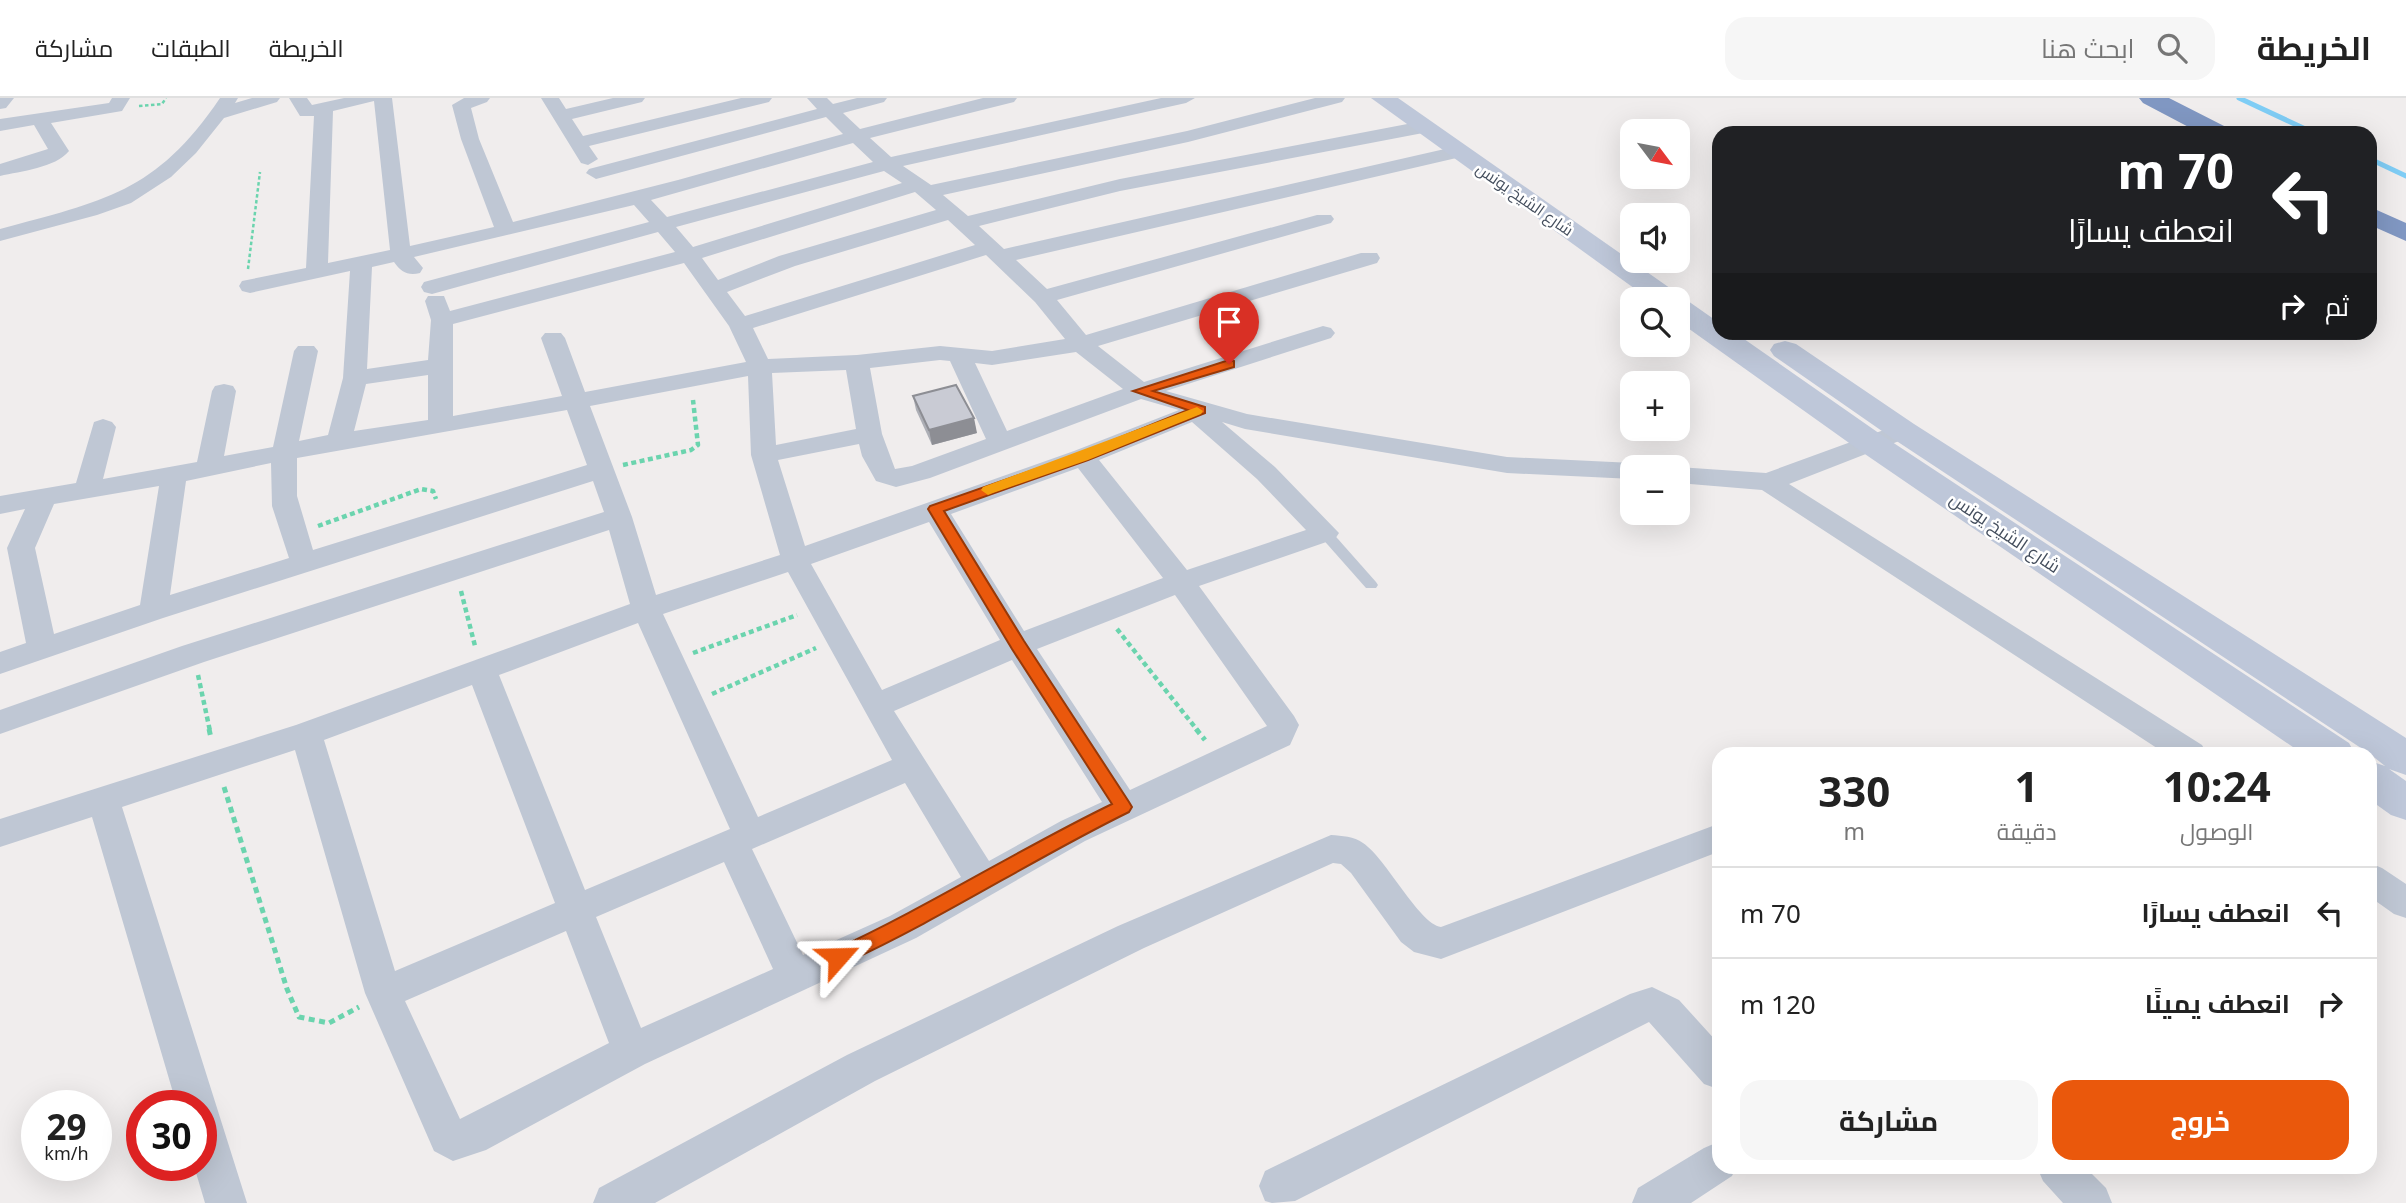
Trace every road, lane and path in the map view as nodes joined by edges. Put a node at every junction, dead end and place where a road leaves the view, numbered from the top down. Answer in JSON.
{"nodes":[{"id":1,"x":5,"y":98,"type":"edge"},
{"id":2,"x":121,"y":98,"type":"edge"},
{"id":3,"x":271,"y":98,"type":"edge"},
{"id":4,"x":298,"y":98,"type":"edge"},
{"id":5,"x":367,"y":98,"type":"edge"},
{"id":6,"x":383,"y":98,"type":"edge"},
{"id":7,"x":481,"y":98,"type":"edge"},
{"id":8,"x":550,"y":98,"type":"edge"},
{"id":9,"x":636,"y":98,"type":"edge"},
{"id":10,"x":763,"y":98,"type":"edge"},
{"id":11,"x":878,"y":98,"type":"edge"},
{"id":12,"x":1008,"y":98,"type":"edge"},
{"id":13,"x":1186,"y":98,"type":"edge"},
{"id":14,"x":1336,"y":98,"type":"edge"},
{"id":15,"x":1383,"y":98,"type":"edge"},
{"id":16,"x":1422,"y":98,"type":"edge"},
{"id":17,"x":2132,"y":98,"type":"edge"},
{"id":18,"x":2151,"y":98,"type":"edge"},
{"id":19,"x":0,"y":104,"type":"edge"},
{"id":20,"x":824,"y":104,"type":"edge"},
{"id":21,"x":224,"y":106,"type":"edge"},
{"id":22,"x":324,"y":109,"type":"junction"},
{"id":23,"x":561,"y":116,"type":"junction"},
{"id":24,"x":39,"y":119,"type":"junction"},
{"id":25,"x":0,"y":125,"type":"edge"},
{"id":26,"x":2185,"y":126,"type":"edge"},
{"id":27,"x":2205,"y":126,"type":"edge"},
{"id":28,"x":857,"y":134,"type":"junction"},
{"id":29,"x":1448,"y":138,"type":"junction"},
{"id":30,"x":578,"y":144,"type":"junction"},
{"id":31,"x":887,"y":164,"type":"junction"},
{"id":32,"x":0,"y":170,"type":"edge"},
{"id":33,"x":260,"y":172,"type":"dead end"},
{"id":34,"x":596,"y":173,"type":"junction"},
{"id":35,"x":923,"y":188,"type":"junction"},
{"id":36,"x":638,"y":197,"type":"junction"},
{"id":37,"x":609,"y":204,"type":"junction"},
{"id":38,"x":2377,"y":207,"type":"edge"},
{"id":39,"x":957,"y":218,"type":"junction"},
{"id":40,"x":2377,"y":218,"type":"edge"},
{"id":41,"x":1324,"y":219,"type":"dead end"},
{"id":42,"x":2406,"y":221,"type":"edge"},
{"id":43,"x":664,"y":226,"type":"junction"},
{"id":44,"x":505,"y":229,"type":"junction"},
{"id":45,"x":2406,"y":233,"type":"edge"},
{"id":46,"x":0,"y":235,"type":"edge"},
{"id":47,"x":1620,"y":239,"type":"edge"},
{"id":48,"x":401,"y":253,"type":"junction"},
{"id":49,"x":994,"y":253,"type":"junction"},
{"id":50,"x":689,"y":255,"type":"junction"},
{"id":51,"x":1369,"y":258,"type":"dead end"},
{"id":52,"x":361,"y":264,"type":"junction"},
{"id":53,"x":317,"y":272,"type":"junction"},
{"id":54,"x":1671,"y":273,"type":"edge"},
{"id":55,"x":250,"y":286,"type":"joint"},
{"id":56,"x":432,"y":286,"type":"junction"},
{"id":57,"x":1651,"y":287,"type":"edge"},
{"id":58,"x":715,"y":289,"type":"junction"},
{"id":59,"x":1043,"y":297,"type":"junction"},
{"id":60,"x":1712,"y":301,"type":"edge"},
{"id":61,"x":1690,"y":314,"type":"edge"},
{"id":62,"x":442,"y":320,"type":"junction"},
{"id":63,"x":740,"y":325,"type":"junction"},
{"id":64,"x":1712,"y":328,"type":"edge"},
{"id":65,"x":1323,"y":334,"type":"dead end"},
{"id":66,"x":553,"y":338,"type":"dead end"},
{"id":67,"x":1731,"y":340,"type":"edge"},
{"id":68,"x":1769,"y":340,"type":"edge"},
{"id":69,"x":1081,"y":344,"type":"junction"},
{"id":70,"x":306,"y":351,"type":"dead end"},
{"id":71,"x":958,"y":354,"type":"junction"},
{"id":72,"x":857,"y":362,"type":"junction"},
{"id":73,"x":440,"y":366,"type":"junction"},
{"id":74,"x":760,"y":368,"type":"junction"},
{"id":75,"x":355,"y":378,"type":"junction"},
{"id":76,"x":690,"y":379,"type":"junction"},
{"id":77,"x":224,"y":391,"type":"dead end"},
{"id":78,"x":1140,"y":391,"type":"junction"},
{"id":79,"x":575,"y":401,"type":"junction"},
{"id":80,"x":1198,"y":411,"type":"junction"},
{"id":81,"x":442,"y":426,"type":"junction"},
{"id":82,"x":103,"y":427,"type":"dead end"},
{"id":83,"x":869,"y":434,"type":"junction"},
{"id":84,"x":1887,"y":437,"type":"junction"},
{"id":85,"x":339,"y":441,"type":"junction"},
{"id":86,"x":1000,"y":443,"type":"junction"},
{"id":87,"x":286,"y":452,"type":"junction"},
{"id":88,"x":764,"y":455,"type":"junction"},
{"id":89,"x":1083,"y":457,"type":"junction"},
{"id":90,"x":209,"y":468,"type":"junction"},
{"id":91,"x":602,"y":469,"type":"junction"},
{"id":92,"x":1620,"y":470,"type":"edge"},
{"id":93,"x":174,"y":475,"type":"junction"},
{"id":94,"x":1690,"y":476,"type":"edge"},
{"id":95,"x":1768,"y":482,"type":"junction"},
{"id":96,"x":87,"y":490,"type":"junction"},
{"id":97,"x":44,"y":498,"type":"junction"},
{"id":98,"x":0,"y":505,"type":"edge"},
{"id":99,"x":936,"y":509,"type":"junction"},
{"id":100,"x":619,"y":517,"type":"junction"},
{"id":101,"x":443,"y":521,"type":"junction"},
{"id":102,"x":1325,"y":533,"type":"junction"},
{"id":103,"x":294,"y":535,"type":"junction"},
{"id":104,"x":11,"y":551,"type":"edge"},
{"id":105,"x":795,"y":560,"type":"junction"},
{"id":106,"x":305,"y":565,"type":"junction"},
{"id":107,"x":456,"y":569,"type":"junction"},
{"id":108,"x":1181,"y":582,"type":"junction"},
{"id":109,"x":1371,"y":585,"type":"dead end"},
{"id":110,"x":821,"y":606,"type":"junction"},
{"id":111,"x":646,"y":610,"type":"junction"},
{"id":112,"x":153,"y":611,"type":"junction"},
{"id":113,"x":1104,"y":612,"type":"junction"},
{"id":114,"x":837,"y":638,"type":"junction"},
{"id":115,"x":1018,"y":645,"type":"junction"},
{"id":116,"x":42,"y":648,"type":"junction"},
{"id":117,"x":193,"y":654,"type":"junction"},
{"id":118,"x":669,"y":662,"type":"junction"},
{"id":119,"x":0,"y":663,"type":"edge"},
{"id":120,"x":482,"y":671,"type":"junction"},
{"id":121,"x":688,"y":703,"type":"junction"},
{"id":122,"x":875,"y":706,"type":"junction"},
{"id":123,"x":0,"y":722,"type":"edge"},
{"id":124,"x":306,"y":734,"type":"junction"},
{"id":125,"x":2180,"y":747,"type":"edge"},
{"id":126,"x":2324,"y":747,"type":"edge"},
{"id":127,"x":2406,"y":759,"type":"edge"},
{"id":128,"x":215,"y":761,"type":"junction"},
{"id":129,"x":1223,"y":762,"type":"junction"},
{"id":130,"x":911,"y":766,"type":"junction"},
{"id":131,"x":2377,"y":783,"type":"edge"},
{"id":132,"x":103,"y":799,"type":"junction"},
{"id":133,"x":2406,"y":803,"type":"edge"},
{"id":134,"x":1123,"y":807,"type":"junction"},
{"id":135,"x":0,"y":833,"type":"edge"},
{"id":136,"x":741,"y":838,"type":"junction"},
{"id":137,"x":1712,"y":842,"type":"edge"},
{"id":138,"x":983,"y":882,"type":"junction"},
{"id":139,"x":2377,"y":883,"type":"edge"},
{"id":140,"x":2406,"y":903,"type":"edge"},
{"id":141,"x":574,"y":909,"type":"junction"},
{"id":142,"x":795,"y":976,"type":"junction"},
{"id":143,"x":383,"y":993,"type":"junction"},
{"id":144,"x":631,"y":1051,"type":"junction"},
{"id":145,"x":1712,"y":1064,"type":"edge"},
{"id":146,"x":192,"y":1090,"type":"edge"},
{"id":147,"x":1712,"y":1166,"type":"edge"},
{"id":148,"x":217,"y":1173,"type":"edge"},
{"id":149,"x":2064,"y":1174,"type":"edge"},
{"id":150,"x":1280,"y":1186,"type":"dead end"},
{"id":151,"x":226,"y":1203,"type":"edge"},
{"id":152,"x":614,"y":1203,"type":"edge"},
{"id":153,"x":1653,"y":1203,"type":"edge"},
{"id":154,"x":2091,"y":1203,"type":"edge"}],
"edges":[{"from":1,"to":19,"type":"street"},
{"from":2,"to":24,"type":"street"},
{"from":3,"to":21,"type":"street"},
{"from":4,"to":22,"type":"street"},
{"from":5,"to":22,"type":"street"},
{"from":6,"to":48,"type":"street"},
{"from":7,"to":44,"type":"street"},
{"from":8,"to":23,"type":"street"},
{"from":9,"to":23,"type":"street"},
{"from":10,"to":30,"type":"street"},
{"from":11,"to":20,"type":"street"},
{"from":12,"to":28,"type":"street"},
{"from":13,"to":31,"type":"street"},
{"from":14,"to":35,"type":"street"},
{"from":15,"to":29,"type":"street","name":"شارع الشيخ يونس"},
{"from":16,"to":29,"type":"street","name":"شارع الشيخ يونس"},
{"from":17,"to":26,"type":"highway"},
{"from":18,"to":27,"type":"highway"},
{"from":20,"to":28,"type":"street"},
{"from":20,"to":34,"type":"street"},
{"from":21,"to":46,"type":"street"},
{"from":22,"to":53,"type":"street"},
{"from":23,"to":30,"type":"street"},
{"from":24,"to":25,"type":"street"},
{"from":24,"to":32,"type":"street"},
{"from":28,"to":31,"type":"street"},
{"from":28,"to":36,"type":"street"},
{"from":29,"to":39,"type":"street"},
{"from":29,"to":47,"type":"street","name":"شارع الشيخ يونس"},
{"from":29,"to":49,"type":"street"},
{"from":29,"to":57,"type":"street","name":"شارع الشيخ يونس"},
{"from":30,"to":34,"type":"street"},
{"from":31,"to":35,"type":"street"},
{"from":31,"to":43,"type":"street"},
{"from":33,"to":55,"type":"path"},
{"from":34,"to":37,"type":"street"},
{"from":35,"to":39,"type":"street"},
{"from":35,"to":50,"type":"street"},
{"from":36,"to":37,"type":"street"},
{"from":36,"to":43,"type":"street"},
{"from":37,"to":44,"type":"street"},
{"from":38,"to":42,"type":"highway"},
{"from":39,"to":49,"type":"street"},
{"from":39,"to":58,"type":"street"},
{"from":40,"to":45,"type":"highway"},
{"from":41,"to":59,"type":"street"},
{"from":43,"to":50,"type":"street"},
{"from":43,"to":56,"type":"street"},
{"from":44,"to":48,"type":"street"},
{"from":48,"to":52,"type":"street"},
{"from":48,"to":56,"type":"street"},
{"from":49,"to":59,"type":"street"},
{"from":49,"to":63,"type":"street"},
{"from":50,"to":58,"type":"street"},
{"from":50,"to":62,"type":"street"},
{"from":51,"to":69,"type":"street"},
{"from":52,"to":53,"type":"street"},
{"from":52,"to":75,"type":"street"},
{"from":53,"to":55,"type":"street"},
{"from":54,"to":60,"type":"street"},
{"from":56,"to":62,"type":"street"},
{"from":58,"to":63,"type":"street"},
{"from":59,"to":69,"type":"street"},
{"from":61,"to":64,"type":"street","name":"شارع الشيخ يونس"},
{"from":62,"to":73,"type":"street"},
{"from":63,"to":74,"type":"street"},
{"from":65,"to":78,"type":"street"},
{"from":66,"to":79,"type":"street"},
{"from":67,"to":84,"type":"street","name":"شارع الشيخ يونس"},
{"from":68,"to":84,"type":"street","name":"شارع الشيخ يونس"},
{"from":69,"to":71,"type":"street"},
{"from":69,"to":78,"type":"street"},
{"from":70,"to":87,"type":"street"},
{"from":71,"to":72,"type":"street"},
{"from":71,"to":86,"type":"street"},
{"from":72,"to":74,"type":"street"},
{"from":72,"to":83,"type":"street"},
{"from":73,"to":75,"type":"street"},
{"from":73,"to":81,"type":"street"},
{"from":74,"to":76,"type":"street"},
{"from":74,"to":88,"type":"street"},
{"from":75,"to":85,"type":"street"},
{"from":76,"to":79,"type":"street"},
{"from":76,"to":91,"type":"path"},
{"from":77,"to":90,"type":"street"},
{"from":78,"to":80,"type":"street"},
{"from":78,"to":86,"type":"street"},
{"from":79,"to":81,"type":"street"},
{"from":79,"to":91,"type":"street"},
{"from":80,"to":89,"type":"street"},
{"from":80,"to":92,"type":"street"},
{"from":80,"to":102,"type":"street"},
{"from":81,"to":85,"type":"street"},
{"from":82,"to":96,"type":"street"},
{"from":83,"to":86,"type":"street"},
{"from":83,"to":88,"type":"street"},
{"from":84,"to":95,"type":"street"},
{"from":84,"to":126,"type":"street","name":"شارع الشيخ يونس"},
{"from":84,"to":127,"type":"street","name":"شارع الشيخ يونس"},
{"from":85,"to":87,"type":"street"},
{"from":87,"to":90,"type":"street"},
{"from":87,"to":103,"type":"street"},
{"from":88,"to":105,"type":"street"},
{"from":89,"to":99,"type":"street"},
{"from":89,"to":108,"type":"street"},
{"from":90,"to":93,"type":"street"},
{"from":91,"to":100,"type":"street"},
{"from":91,"to":101,"type":"street"},
{"from":93,"to":96,"type":"street"},
{"from":93,"to":112,"type":"street"},
{"from":94,"to":95,"type":"street"},
{"from":95,"to":125,"type":"street"},
{"from":96,"to":97,"type":"street"},
{"from":97,"to":98,"type":"street"},
{"from":97,"to":104,"type":"street"},
{"from":99,"to":105,"type":"street"},
{"from":99,"to":115,"type":"street"},
{"from":100,"to":107,"type":"street"},
{"from":100,"to":111,"type":"street"},
{"from":101,"to":103,"type":"path"},
{"from":101,"to":106,"type":"street"},
{"from":102,"to":108,"type":"street"},
{"from":102,"to":109,"type":"lane"},
{"from":103,"to":106,"type":"street"},
{"from":104,"to":116,"type":"street"},
{"from":105,"to":110,"type":"street"},
{"from":105,"to":111,"type":"street"},
{"from":106,"to":112,"type":"street"},
{"from":107,"to":117,"type":"street"},
{"from":107,"to":120,"type":"path"},
{"from":108,"to":113,"type":"street"},
{"from":108,"to":129,"type":"street"},
{"from":110,"to":114,"type":"street"},
{"from":110,"to":118,"type":"path"},
{"from":111,"to":118,"type":"street"},
{"from":111,"to":120,"type":"street"},
{"from":112,"to":116,"type":"street"},
{"from":113,"to":115,"type":"street"},
{"from":113,"to":129,"type":"path"},
{"from":114,"to":121,"type":"path"},
{"from":114,"to":122,"type":"street"},
{"from":115,"to":122,"type":"street"},
{"from":115,"to":134,"type":"street"},
{"from":116,"to":119,"type":"street"},
{"from":117,"to":123,"type":"street"},
{"from":117,"to":128,"type":"path"},
{"from":118,"to":121,"type":"street"},
{"from":120,"to":124,"type":"street"},
{"from":120,"to":141,"type":"street"},
{"from":121,"to":136,"type":"street"},
{"from":122,"to":130,"type":"street"},
{"from":124,"to":128,"type":"street"},
{"from":124,"to":143,"type":"street"},
{"from":128,"to":132,"type":"street"},
{"from":128,"to":143,"type":"path"},
{"from":129,"to":134,"type":"street"},
{"from":130,"to":136,"type":"street"},
{"from":130,"to":138,"type":"street"},
{"from":131,"to":133,"type":"street"},
{"from":132,"to":135,"type":"street"},
{"from":132,"to":146,"type":"street"},
{"from":134,"to":138,"type":"street"},
{"from":136,"to":141,"type":"street"},
{"from":136,"to":142,"type":"street"},
{"from":137,"to":152,"type":"street"},
{"from":138,"to":142,"type":"street"},
{"from":139,"to":140,"type":"street"},
{"from":141,"to":143,"type":"street"},
{"from":141,"to":144,"type":"street"},
{"from":142,"to":144,"type":"street"},
{"from":143,"to":144,"type":"street"},
{"from":145,"to":150,"type":"street"},
{"from":147,"to":153,"type":"street"},
{"from":148,"to":151,"type":"street"},
{"from":149,"to":154,"type":"street"}]}
